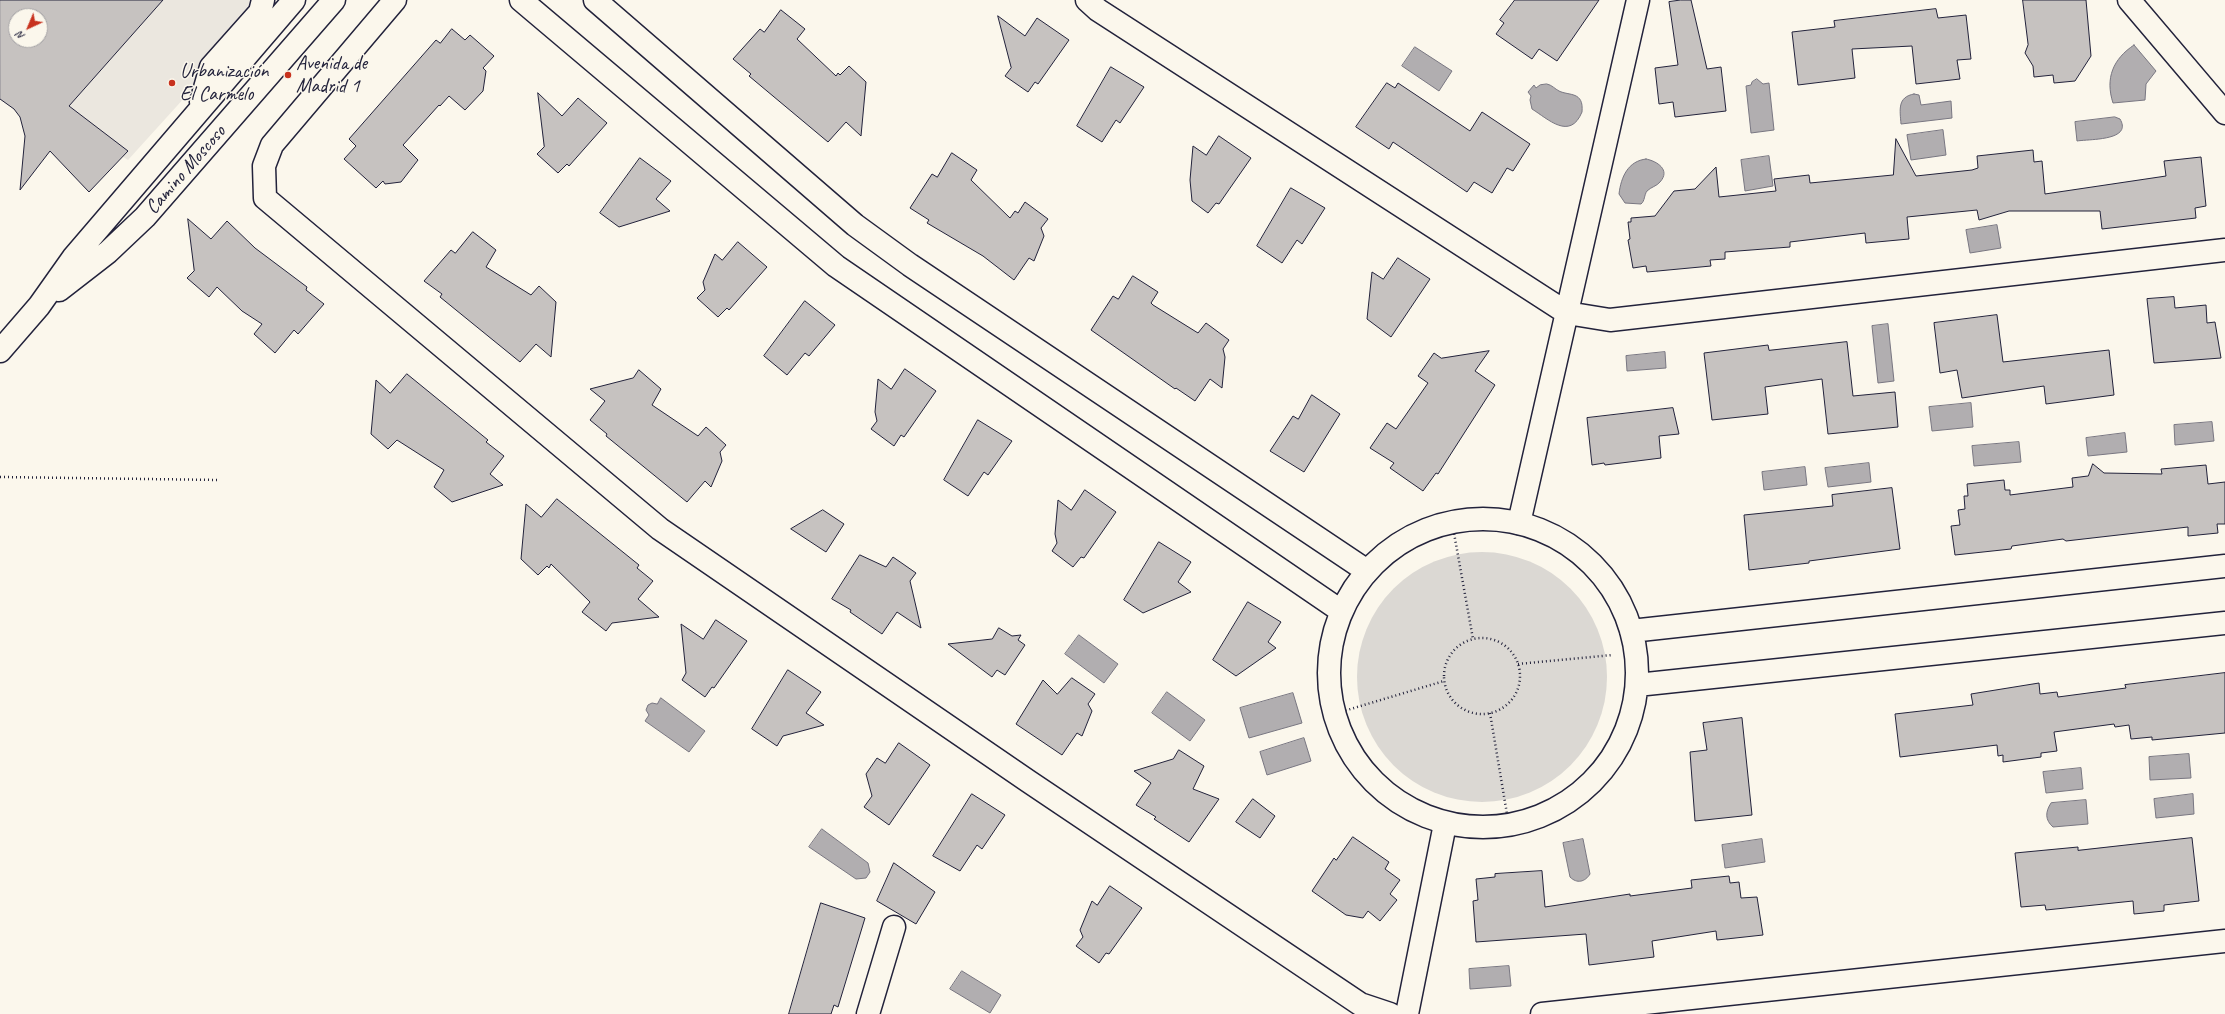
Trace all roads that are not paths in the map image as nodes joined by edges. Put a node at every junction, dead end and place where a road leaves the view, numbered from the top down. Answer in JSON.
{"nodes":[{"id":1,"x":263,"y":0,"type":"edge"},
{"id":2,"x":294,"y":0,"type":"edge"},
{"id":3,"x":315,"y":0,"type":"edge"},
{"id":4,"x":334,"y":0,"type":"edge"},
{"id":5,"x":395,"y":0,"type":"edge"},
{"id":6,"x":520,"y":0,"type":"edge"},
{"id":7,"x":595,"y":0,"type":"edge"},
{"id":8,"x":1087,"y":0,"type":"edge"},
{"id":9,"x":1638,"y":0,"type":"edge"},
{"id":10,"x":2129,"y":0,"type":"edge"},
{"id":11,"x":242,"y":106,"type":"junction"},
{"id":12,"x":199,"y":109,"type":"junction"},
{"id":13,"x":2225,"y":113,"type":"edge"},
{"id":14,"x":2225,"y":250,"type":"edge"},
{"id":15,"x":39,"y":306,"type":"junction"},
{"id":16,"x":1567,"y":314,"type":"junction"},
{"id":17,"x":0,"y":351,"type":"edge"},
{"id":18,"x":1519,"y":523,"type":"junction"},
{"id":19,"x":2225,"y":566,"type":"edge"},
{"id":20,"x":1367,"y":571,"type":"junction"},
{"id":21,"x":1341,"y":611,"type":"junction"},
{"id":22,"x":2225,"y":623,"type":"edge"},
{"id":23,"x":1631,"y":631,"type":"junction"},
{"id":24,"x":1637,"y":685,"type":"junction"},
{"id":25,"x":1445,"y":824,"type":"junction"},
{"id":26,"x":894,"y":927,"type":"dead end"},
{"id":27,"x":2225,"y":941,"type":"edge"},
{"id":28,"x":868,"y":1014,"type":"edge"},
{"id":29,"x":1390,"y":1014,"type":"edge"},
{"id":30,"x":1407,"y":1014,"type":"edge"},
{"id":31,"x":1542,"y":1014,"type":"edge"}],
"edges":[{"from":1,"to":12,"type":"street"},
{"from":2,"to":12,"type":"street","name":"Camino Moscoso"},
{"from":3,"to":11,"type":"street"},
{"from":4,"to":11,"type":"street","name":"Camino Moscoso"},
{"from":5,"to":29,"type":"street"},
{"from":6,"to":21,"type":"street"},
{"from":7,"to":20,"type":"street"},
{"from":8,"to":16,"type":"street"},
{"from":9,"to":16,"type":"street"},
{"from":10,"to":13,"type":"street"},
{"from":11,"to":15,"type":"street","name":"Camino Moscoso"},
{"from":12,"to":15,"type":"street","name":"Camino Moscoso"},
{"from":14,"to":16,"type":"street"},
{"from":15,"to":17,"type":"street","name":"Camino Moscoso"},
{"from":16,"to":18,"type":"street"},
{"from":18,"to":20,"type":"street"},
{"from":18,"to":23,"type":"street"},
{"from":19,"to":23,"type":"street"},
{"from":20,"to":21,"type":"street"},
{"from":21,"to":25,"type":"street"},
{"from":22,"to":24,"type":"street"},
{"from":23,"to":24,"type":"street"},
{"from":24,"to":25,"type":"street"},
{"from":25,"to":30,"type":"street"},
{"from":26,"to":28,"type":"street"},
{"from":27,"to":31,"type":"street"}]}
